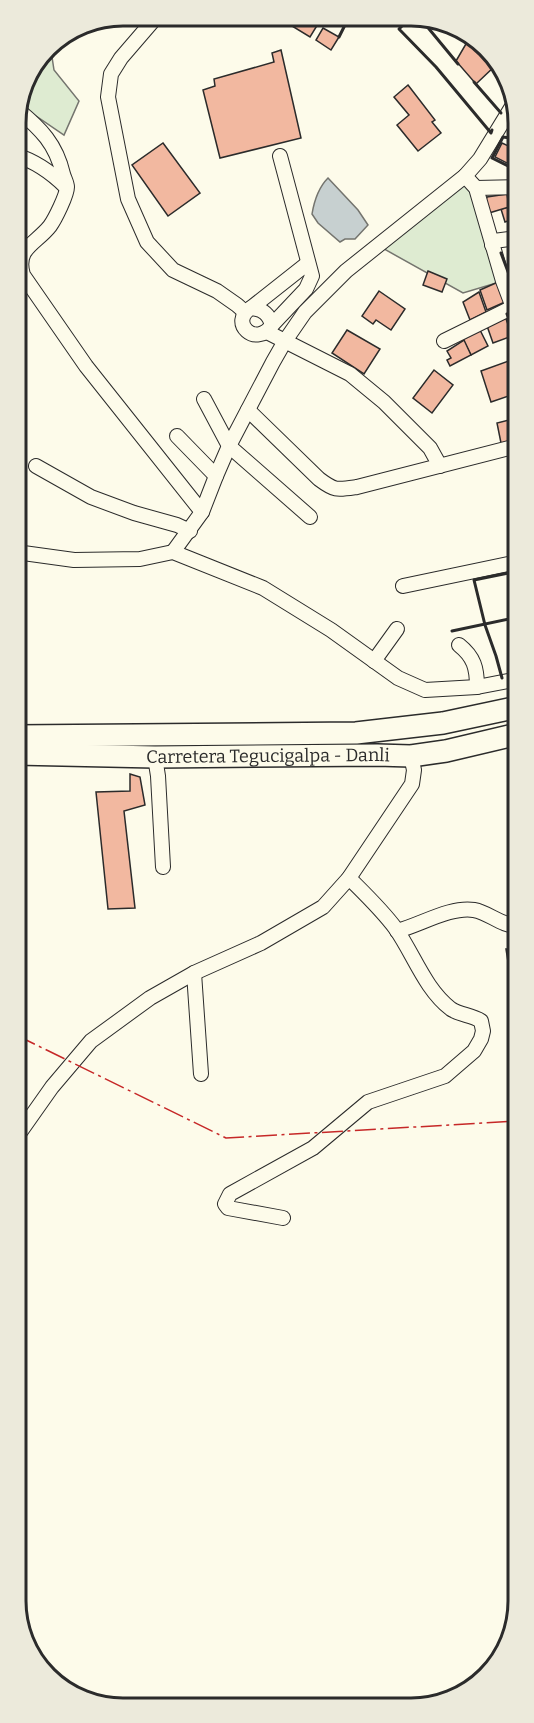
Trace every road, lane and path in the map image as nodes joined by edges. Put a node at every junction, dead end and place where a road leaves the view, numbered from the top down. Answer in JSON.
{"nodes":[{"id":1,"x":149,"y":26,"type":"edge"},
{"id":2,"x":508,"y":114,"type":"edge"},
{"id":3,"x":26,"y":118,"type":"edge"},
{"id":4,"x":280,"y":156,"type":"dead end"},
{"id":5,"x":26,"y":158,"type":"edge"},
{"id":6,"x":465,"y":176,"type":"junction"},
{"id":7,"x":508,"y":187,"type":"edge"},
{"id":8,"x":476,"y":188,"type":"junction"},
{"id":9,"x":67,"y":189,"type":"junction"},
{"id":10,"x":508,"y":239,"type":"edge"},
{"id":11,"x":492,"y":245,"type":"junction"},
{"id":12,"x":26,"y":250,"type":"edge"},
{"id":13,"x":308,"y":263,"type":"junction"},
{"id":14,"x":26,"y":279,"type":"edge"},
{"id":15,"x":508,"y":292,"type":"edge"},
{"id":16,"x":248,"y":310,"type":"junction"},
{"id":17,"x":508,"y":316,"type":"edge"},
{"id":18,"x":269,"y":328,"type":"junction"},
{"id":19,"x":285,"y":341,"type":"junction"},
{"id":20,"x":444,"y":341,"type":"dead end"},
{"id":21,"x":204,"y":399,"type":"dead end"},
{"id":22,"x":248,"y":410,"type":"junction"},
{"id":23,"x":177,"y":436,"type":"dead end"},
{"id":24,"x":229,"y":446,"type":"junction"},
{"id":25,"x":508,"y":448,"type":"edge"},
{"id":26,"x":36,"y":466,"type":"dead end"},
{"id":27,"x":441,"y":466,"type":"junction"},
{"id":28,"x":216,"y":476,"type":"junction"},
{"id":29,"x":202,"y":512,"type":"junction"},
{"id":30,"x":310,"y":517,"type":"dead end"},
{"id":31,"x":190,"y":531,"type":"junction"},
{"id":32,"x":173,"y":552,"type":"junction"},
{"id":33,"x":26,"y":553,"type":"edge"},
{"id":34,"x":508,"y":564,"type":"edge"},
{"id":35,"x":403,"y":586,"type":"dead end"},
{"id":36,"x":397,"y":629,"type":"dead end"},
{"id":37,"x":459,"y":645,"type":"dead end"},
{"id":38,"x":374,"y":661,"type":"junction"},
{"id":39,"x":508,"y":681,"type":"edge"},
{"id":40,"x":477,"y":687,"type":"junction"},
{"id":41,"x":508,"y":709,"type":"edge"},
{"id":42,"x":442,"y":723,"type":"junction"},
{"id":43,"x":408,"y":727,"type":"junction"},
{"id":44,"x":26,"y":736,"type":"edge"},
{"id":45,"x":508,"y":736,"type":"edge"},
{"id":46,"x":446,"y":751,"type":"junction"},
{"id":47,"x":26,"y":754,"type":"edge"},
{"id":48,"x":411,"y":756,"type":"junction"},
{"id":49,"x":155,"y":757,"type":"junction"},
{"id":50,"x":163,"y":867,"type":"dead end"},
{"id":51,"x":349,"y":878,"type":"junction"},
{"id":52,"x":508,"y":925,"type":"edge"},
{"id":53,"x":397,"y":931,"type":"junction"},
{"id":54,"x":194,"y":974,"type":"junction"},
{"id":55,"x":201,"y":1074,"type":"dead end"},
{"id":56,"x":26,"y":1124,"type":"edge"},
{"id":57,"x":284,"y":1218,"type":"dead end"}],
"edges":[{"from":1,"to":16,"type":"street"},
{"from":2,"to":6,"type":"street"},
{"from":3,"to":9,"type":"street"},
{"from":4,"to":13,"type":"street"},
{"from":5,"to":9,"type":"street"},
{"from":6,"to":8,"type":"street"},
{"from":6,"to":19,"type":"street"},
{"from":7,"to":8,"type":"street"},
{"from":8,"to":11,"type":"street"},
{"from":9,"to":12,"type":"street"},
{"from":10,"to":11,"type":"street"},
{"from":11,"to":15,"type":"street"},
{"from":13,"to":16,"type":"street"},
{"from":13,"to":18,"type":"street"},
{"from":14,"to":29,"type":"street"},
{"from":16,"to":18,"type":"street"},
{"from":16,"to":18,"type":"street"},
{"from":17,"to":20,"type":"street"},
{"from":18,"to":19,"type":"street"},
{"from":19,"to":22,"type":"street"},
{"from":19,"to":27,"type":"street"},
{"from":21,"to":24,"type":"street"},
{"from":22,"to":24,"type":"street"},
{"from":22,"to":27,"type":"street"},
{"from":23,"to":28,"type":"street"},
{"from":24,"to":28,"type":"street"},
{"from":24,"to":30,"type":"street"},
{"from":25,"to":27,"type":"street"},
{"from":26,"to":31,"type":"street"},
{"from":28,"to":29,"type":"street"},
{"from":29,"to":31,"type":"street"},
{"from":31,"to":32,"type":"street"},
{"from":32,"to":33,"type":"street"},
{"from":32,"to":38,"type":"street"},
{"from":34,"to":35,"type":"street"},
{"from":36,"to":38,"type":"street"},
{"from":37,"to":40,"type":"street"},
{"from":38,"to":40,"type":"street"},
{"from":39,"to":40,"type":"street"},
{"from":41,"to":42,"type":"highway","name":"Carretera Tegucigalpa - Danli"},
{"from":42,"to":43,"type":"highway","name":"Carretera Tegucigalpa - Danli"},
{"from":42,"to":46,"type":"highway"},
{"from":43,"to":44,"type":"highway","name":"Carretera Tegucigalpa - Danli"},
{"from":43,"to":48,"type":"highway"},
{"from":45,"to":46,"type":"highway","name":"Carretera Tegucigalpa - Danli"},
{"from":46,"to":48,"type":"highway","name":"Carretera Tegucigalpa - Danli"},
{"from":47,"to":49,"type":"highway","name":"Carretera Tegucigalpa - Danli"},
{"from":48,"to":49,"type":"highway","name":"Carretera Tegucigalpa - Danli"},
{"from":48,"to":51,"type":"street"},
{"from":49,"to":50,"type":"street"},
{"from":51,"to":53,"type":"street"},
{"from":51,"to":54,"type":"street"},
{"from":52,"to":53,"type":"street"},
{"from":53,"to":57,"type":"street"},
{"from":54,"to":55,"type":"street"},
{"from":54,"to":56,"type":"street"}]}
